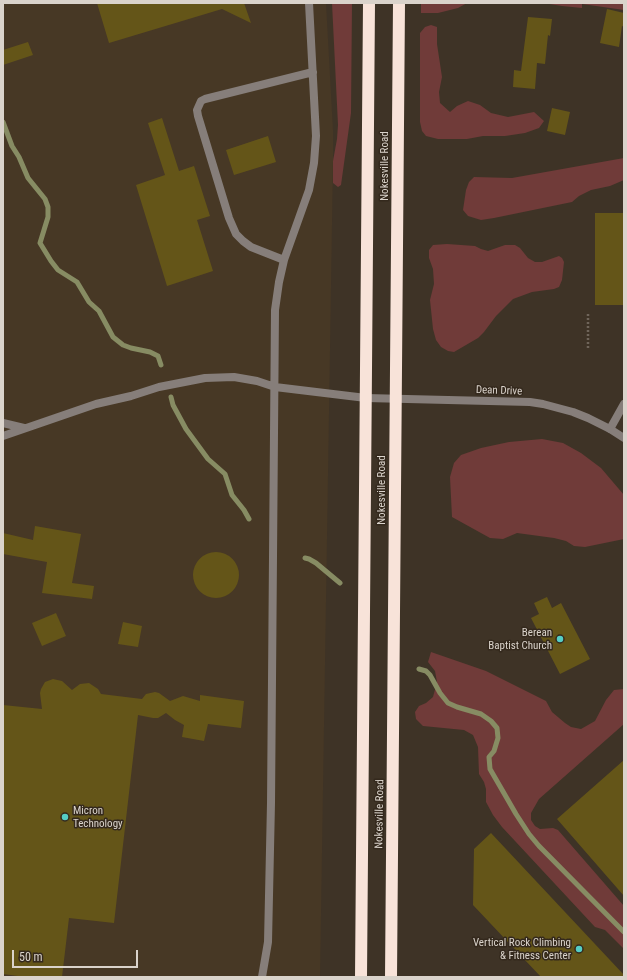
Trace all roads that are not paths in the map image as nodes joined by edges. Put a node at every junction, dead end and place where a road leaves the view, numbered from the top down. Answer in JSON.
{"nodes":[{"id":1,"x":309,"y":3,"type":"edge"},
{"id":2,"x":369,"y":3,"type":"edge"},
{"id":3,"x":399,"y":3,"type":"edge"},
{"id":4,"x":313,"y":72,"type":"junction"},
{"id":5,"x":284,"y":260,"type":"junction"},
{"id":6,"x":275,"y":387,"type":"junction"},
{"id":7,"x":366,"y":398,"type":"junction"},
{"id":8,"x":396,"y":398,"type":"junction"},
{"id":9,"x":624,"y":404,"type":"edge"},
{"id":10,"x":3,"y":423,"type":"edge"},
{"id":11,"x":25,"y":428,"type":"junction"},
{"id":12,"x":610,"y":429,"type":"junction"},
{"id":13,"x":3,"y":436,"type":"edge"},
{"id":14,"x":624,"y":438,"type":"edge"},
{"id":15,"x":262,"y":977,"type":"edge"},
{"id":16,"x":361,"y":977,"type":"edge"},
{"id":17,"x":391,"y":977,"type":"edge"}],
"edges":[{"from":1,"to":4,"type":"street"},
{"from":2,"to":7,"type":"highway","name":"Nokesville Road"},
{"from":3,"to":8,"type":"highway","name":"Nokesville Road"},
{"from":4,"to":5,"type":"street"},
{"from":4,"to":5,"type":"street"},
{"from":5,"to":6,"type":"street"},
{"from":6,"to":7,"type":"street","name":"Dean Drive"},
{"from":6,"to":11,"type":"street","name":"Dean Drive"},
{"from":6,"to":15,"type":"street"},
{"from":7,"to":8,"type":"street","name":"Dean Drive"},
{"from":7,"to":16,"type":"highway","name":"Nokesville Road"},
{"from":8,"to":12,"type":"street","name":"Dean Drive"},
{"from":8,"to":17,"type":"highway","name":"Nokesville Road"},
{"from":9,"to":12,"type":"street"},
{"from":10,"to":11,"type":"street"},
{"from":11,"to":13,"type":"street","name":"Dean Drive"},
{"from":12,"to":14,"type":"street","name":"Dean Drive"}]}
